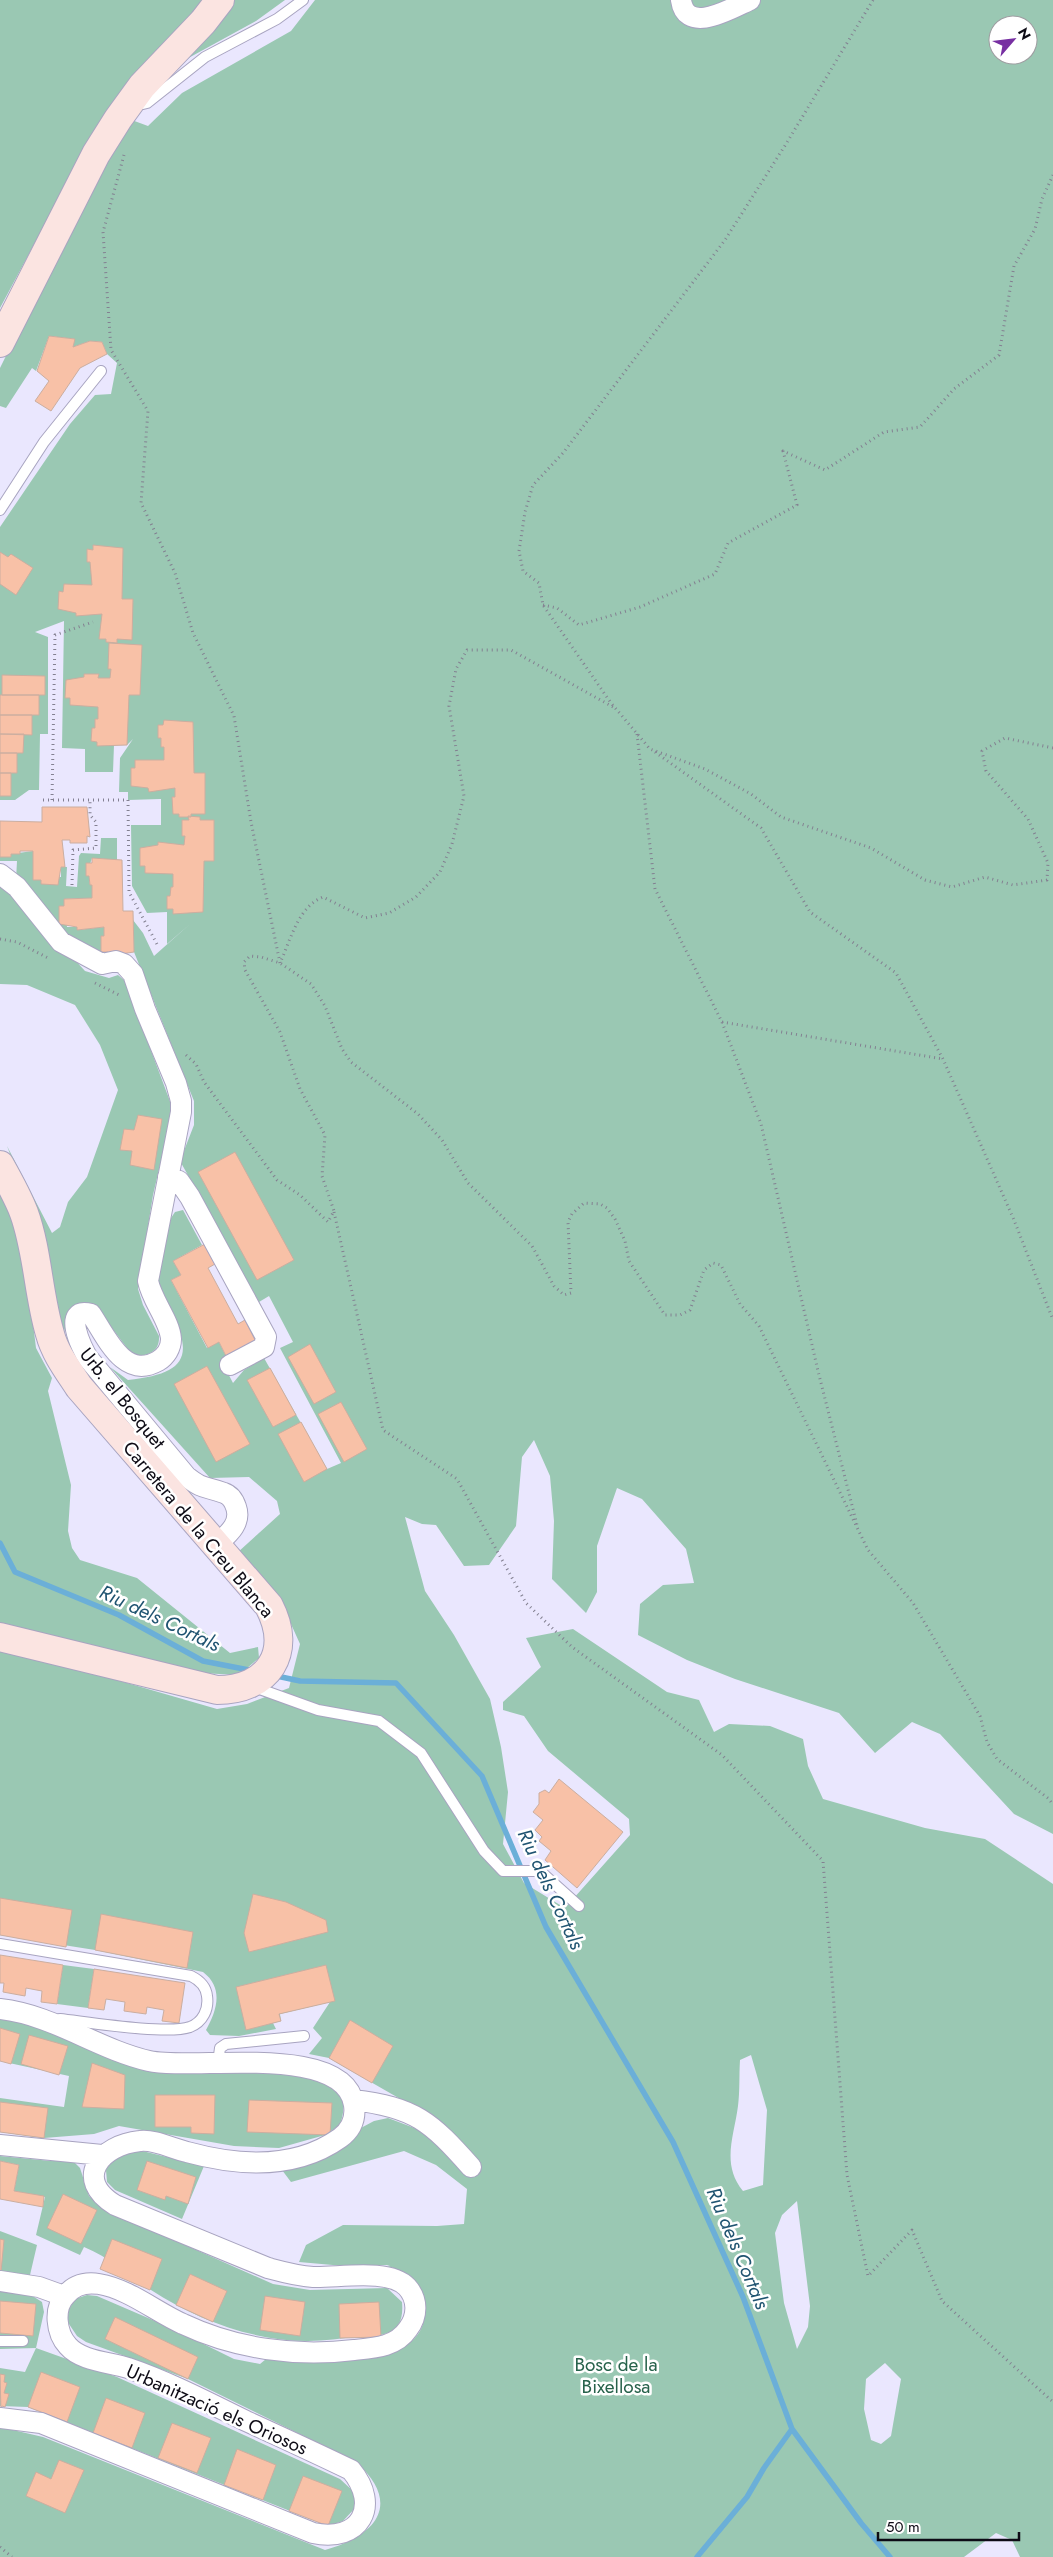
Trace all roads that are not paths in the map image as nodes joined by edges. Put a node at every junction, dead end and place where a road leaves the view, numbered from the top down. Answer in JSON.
{"nodes":[{"id":1,"x":220,"y":0,"type":"edge"},
{"id":2,"x":303,"y":0,"type":"edge"},
{"id":3,"x":681,"y":0,"type":"edge"},
{"id":4,"x":750,"y":0,"type":"edge"},
{"id":5,"x":134,"y":98,"type":"junction"},
{"id":6,"x":0,"y":343,"type":"edge"},
{"id":7,"x":101,"y":371,"type":"dead end"},
{"id":8,"x":0,"y":510,"type":"edge"},
{"id":9,"x":0,"y":874,"type":"edge"},
{"id":10,"x":0,"y":1166,"type":"edge"},
{"id":11,"x":168,"y":1177,"type":"junction"},
{"id":12,"x":230,"y":1365,"type":"dead end"},
{"id":13,"x":216,"y":1545,"type":"junction"},
{"id":14,"x":0,"y":1637,"type":"edge"},
{"id":15,"x":251,"y":1685,"type":"junction"},
{"id":16,"x":579,"y":1906,"type":"dead end"},
{"id":17,"x":0,"y":1944,"type":"edge"},
{"id":18,"x":0,"y":2009,"type":"edge"},
{"id":19,"x":46,"y":2019,"type":"junction"},
{"id":20,"x":304,"y":2036,"type":"dead end"},
{"id":21,"x":218,"y":2063,"type":"junction"},
{"id":22,"x":353,"y":2100,"type":"junction"},
{"id":23,"x":0,"y":2145,"type":"edge"},
{"id":24,"x":102,"y":2155,"type":"junction"},
{"id":25,"x":471,"y":2167,"type":"dead end"},
{"id":26,"x":0,"y":2281,"type":"edge"},
{"id":27,"x":64,"y":2296,"type":"junction"},
{"id":28,"x":0,"y":2341,"type":"edge"},
{"id":29,"x":23,"y":2341,"type":"dead end"},
{"id":30,"x":0,"y":2418,"type":"edge"}],
"edges":[{"from":1,"to":5,"type":"main road"},
{"from":2,"to":5,"type":"lane"},
{"from":3,"to":4,"type":"street"},
{"from":5,"to":6,"type":"main road"},
{"from":7,"to":8,"type":"lane"},
{"from":9,"to":11,"type":"street","name":"Urb. el Bosquet"},
{"from":10,"to":13,"type":"main road","name":"Carretera de la Creu Blanca"},
{"from":11,"to":12,"type":"street"},
{"from":11,"to":13,"type":"street","name":"Urb. el Bosquet"},
{"from":13,"to":15,"type":"main road","name":"Carretera de la Creu Blanca"},
{"from":14,"to":15,"type":"main road"},
{"from":15,"to":16,"type":"lane"},
{"from":17,"to":19,"type":"lane"},
{"from":18,"to":19,"type":"street"},
{"from":19,"to":21,"type":"street"},
{"from":20,"to":21,"type":"lane"},
{"from":21,"to":22,"type":"street"},
{"from":22,"to":24,"type":"street"},
{"from":22,"to":25,"type":"street"},
{"from":23,"to":24,"type":"street"},
{"from":24,"to":27,"type":"street"},
{"from":26,"to":27,"type":"street"},
{"from":27,"to":30,"type":"street","name":"Urbanització els Oriosos"},
{"from":28,"to":29,"type":"lane"}]}
